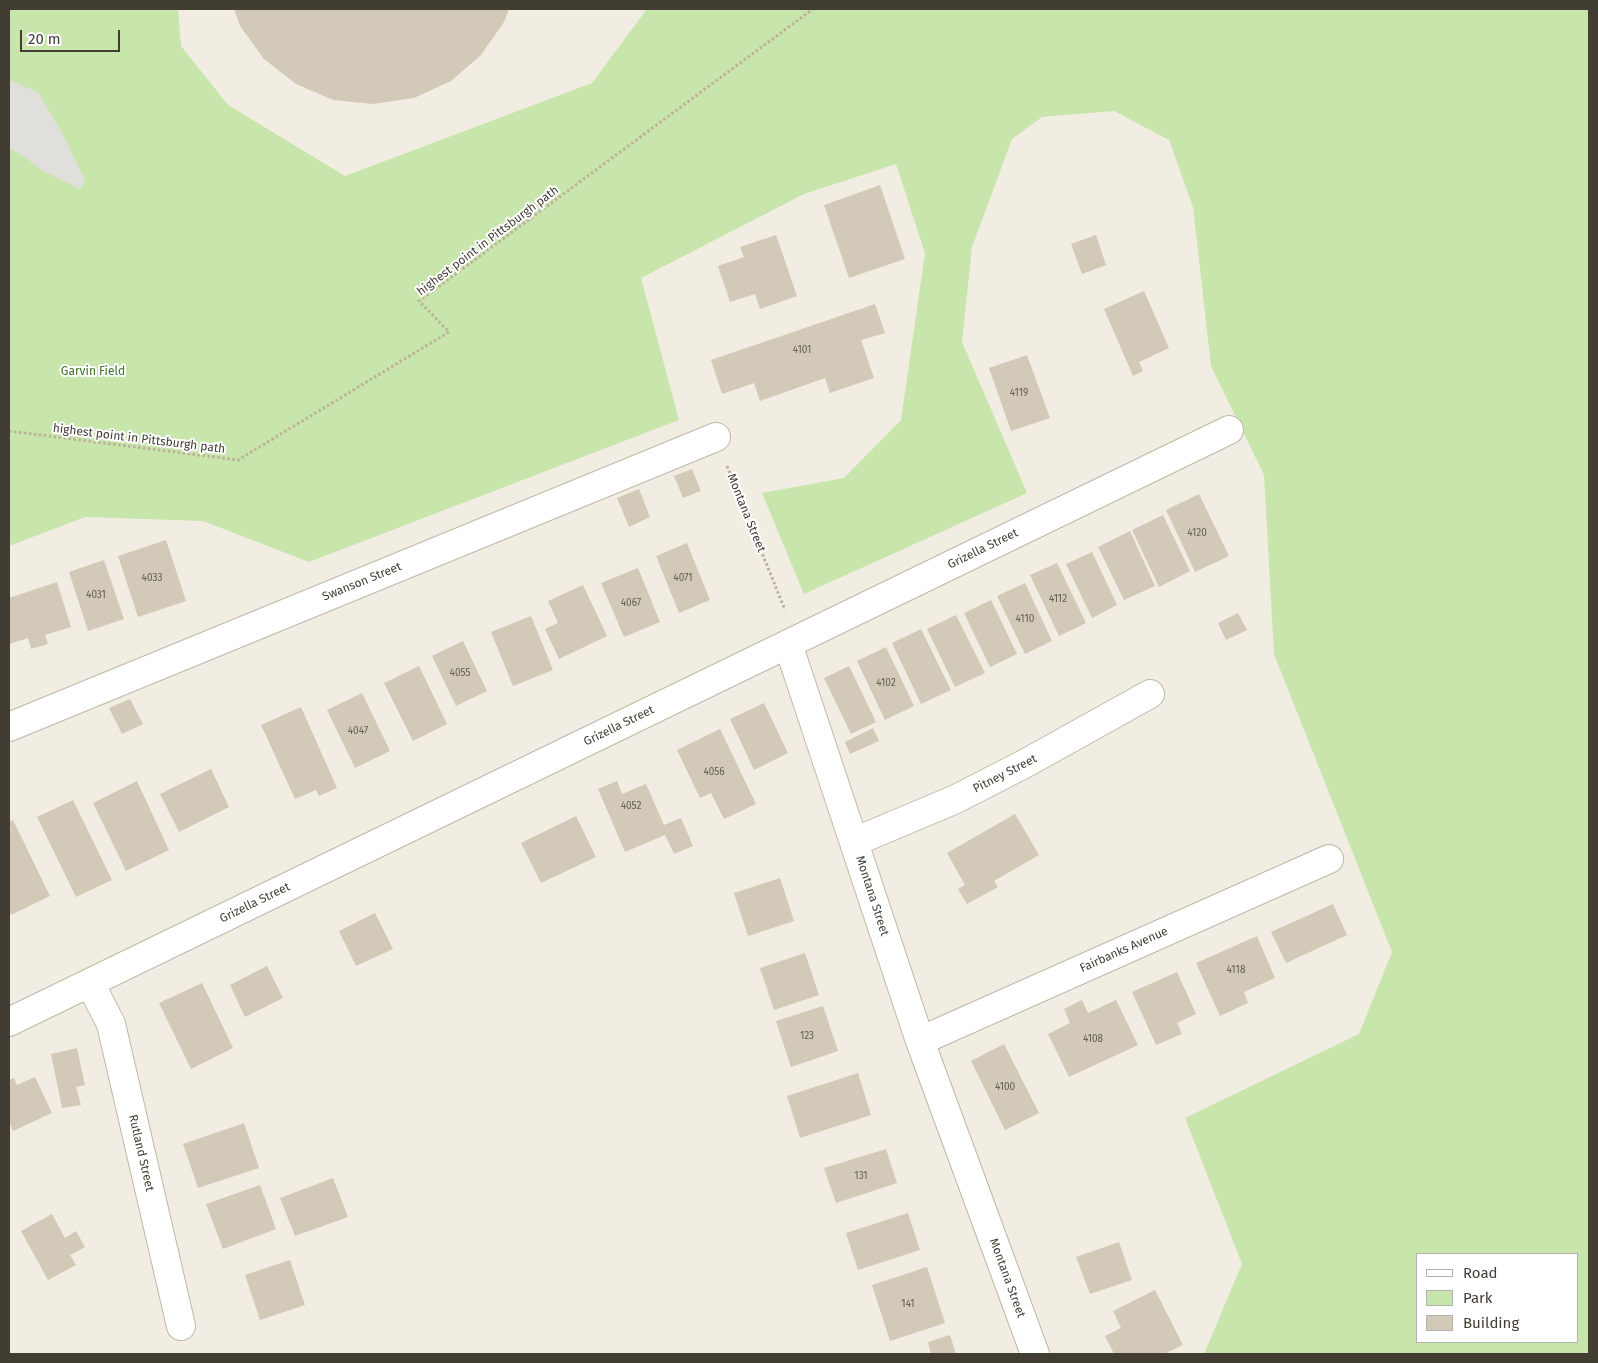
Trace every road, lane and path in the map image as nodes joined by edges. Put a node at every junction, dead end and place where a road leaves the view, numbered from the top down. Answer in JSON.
{"nodes":[{"id":1,"x":813,"y":9,"type":"edge"},
{"id":2,"x":1229,"y":430,"type":"dead end"},
{"id":3,"x":9,"y":431,"type":"edge"},
{"id":4,"x":716,"y":437,"type":"joint"},
{"id":5,"x":788,"y":644,"type":"junction"},
{"id":6,"x":1150,"y":694,"type":"dead end"},
{"id":7,"x":9,"y":728,"type":"edge"},
{"id":8,"x":854,"y":842,"type":"junction"},
{"id":9,"x":1329,"y":859,"type":"dead end"},
{"id":10,"x":90,"y":982,"type":"junction"},
{"id":11,"x":9,"y":1022,"type":"edge"},
{"id":12,"x":920,"y":1041,"type":"junction"},
{"id":13,"x":181,"y":1326,"type":"dead end"},
{"id":14,"x":1035,"y":1354,"type":"edge"}],
"edges":[{"from":1,"to":3,"type":"path","name":"highest point in Pittsburgh path"},
{"from":2,"to":5,"type":"street","name":"Grizella Street"},
{"from":4,"to":5,"type":"path","name":"Montana Street"},
{"from":4,"to":7,"type":"street","name":"Swanson Street"},
{"from":5,"to":8,"type":"street","name":"Montana Street"},
{"from":5,"to":10,"type":"street","name":"Grizella Street"},
{"from":6,"to":8,"type":"street","name":"Pitney Street"},
{"from":8,"to":12,"type":"street","name":"Montana Street"},
{"from":9,"to":12,"type":"street","name":"Fairbanks Avenue"},
{"from":10,"to":11,"type":"street","name":"Grizella Street"},
{"from":10,"to":13,"type":"street","name":"Rutland Street"},
{"from":12,"to":14,"type":"street","name":"Montana Street"}]}
